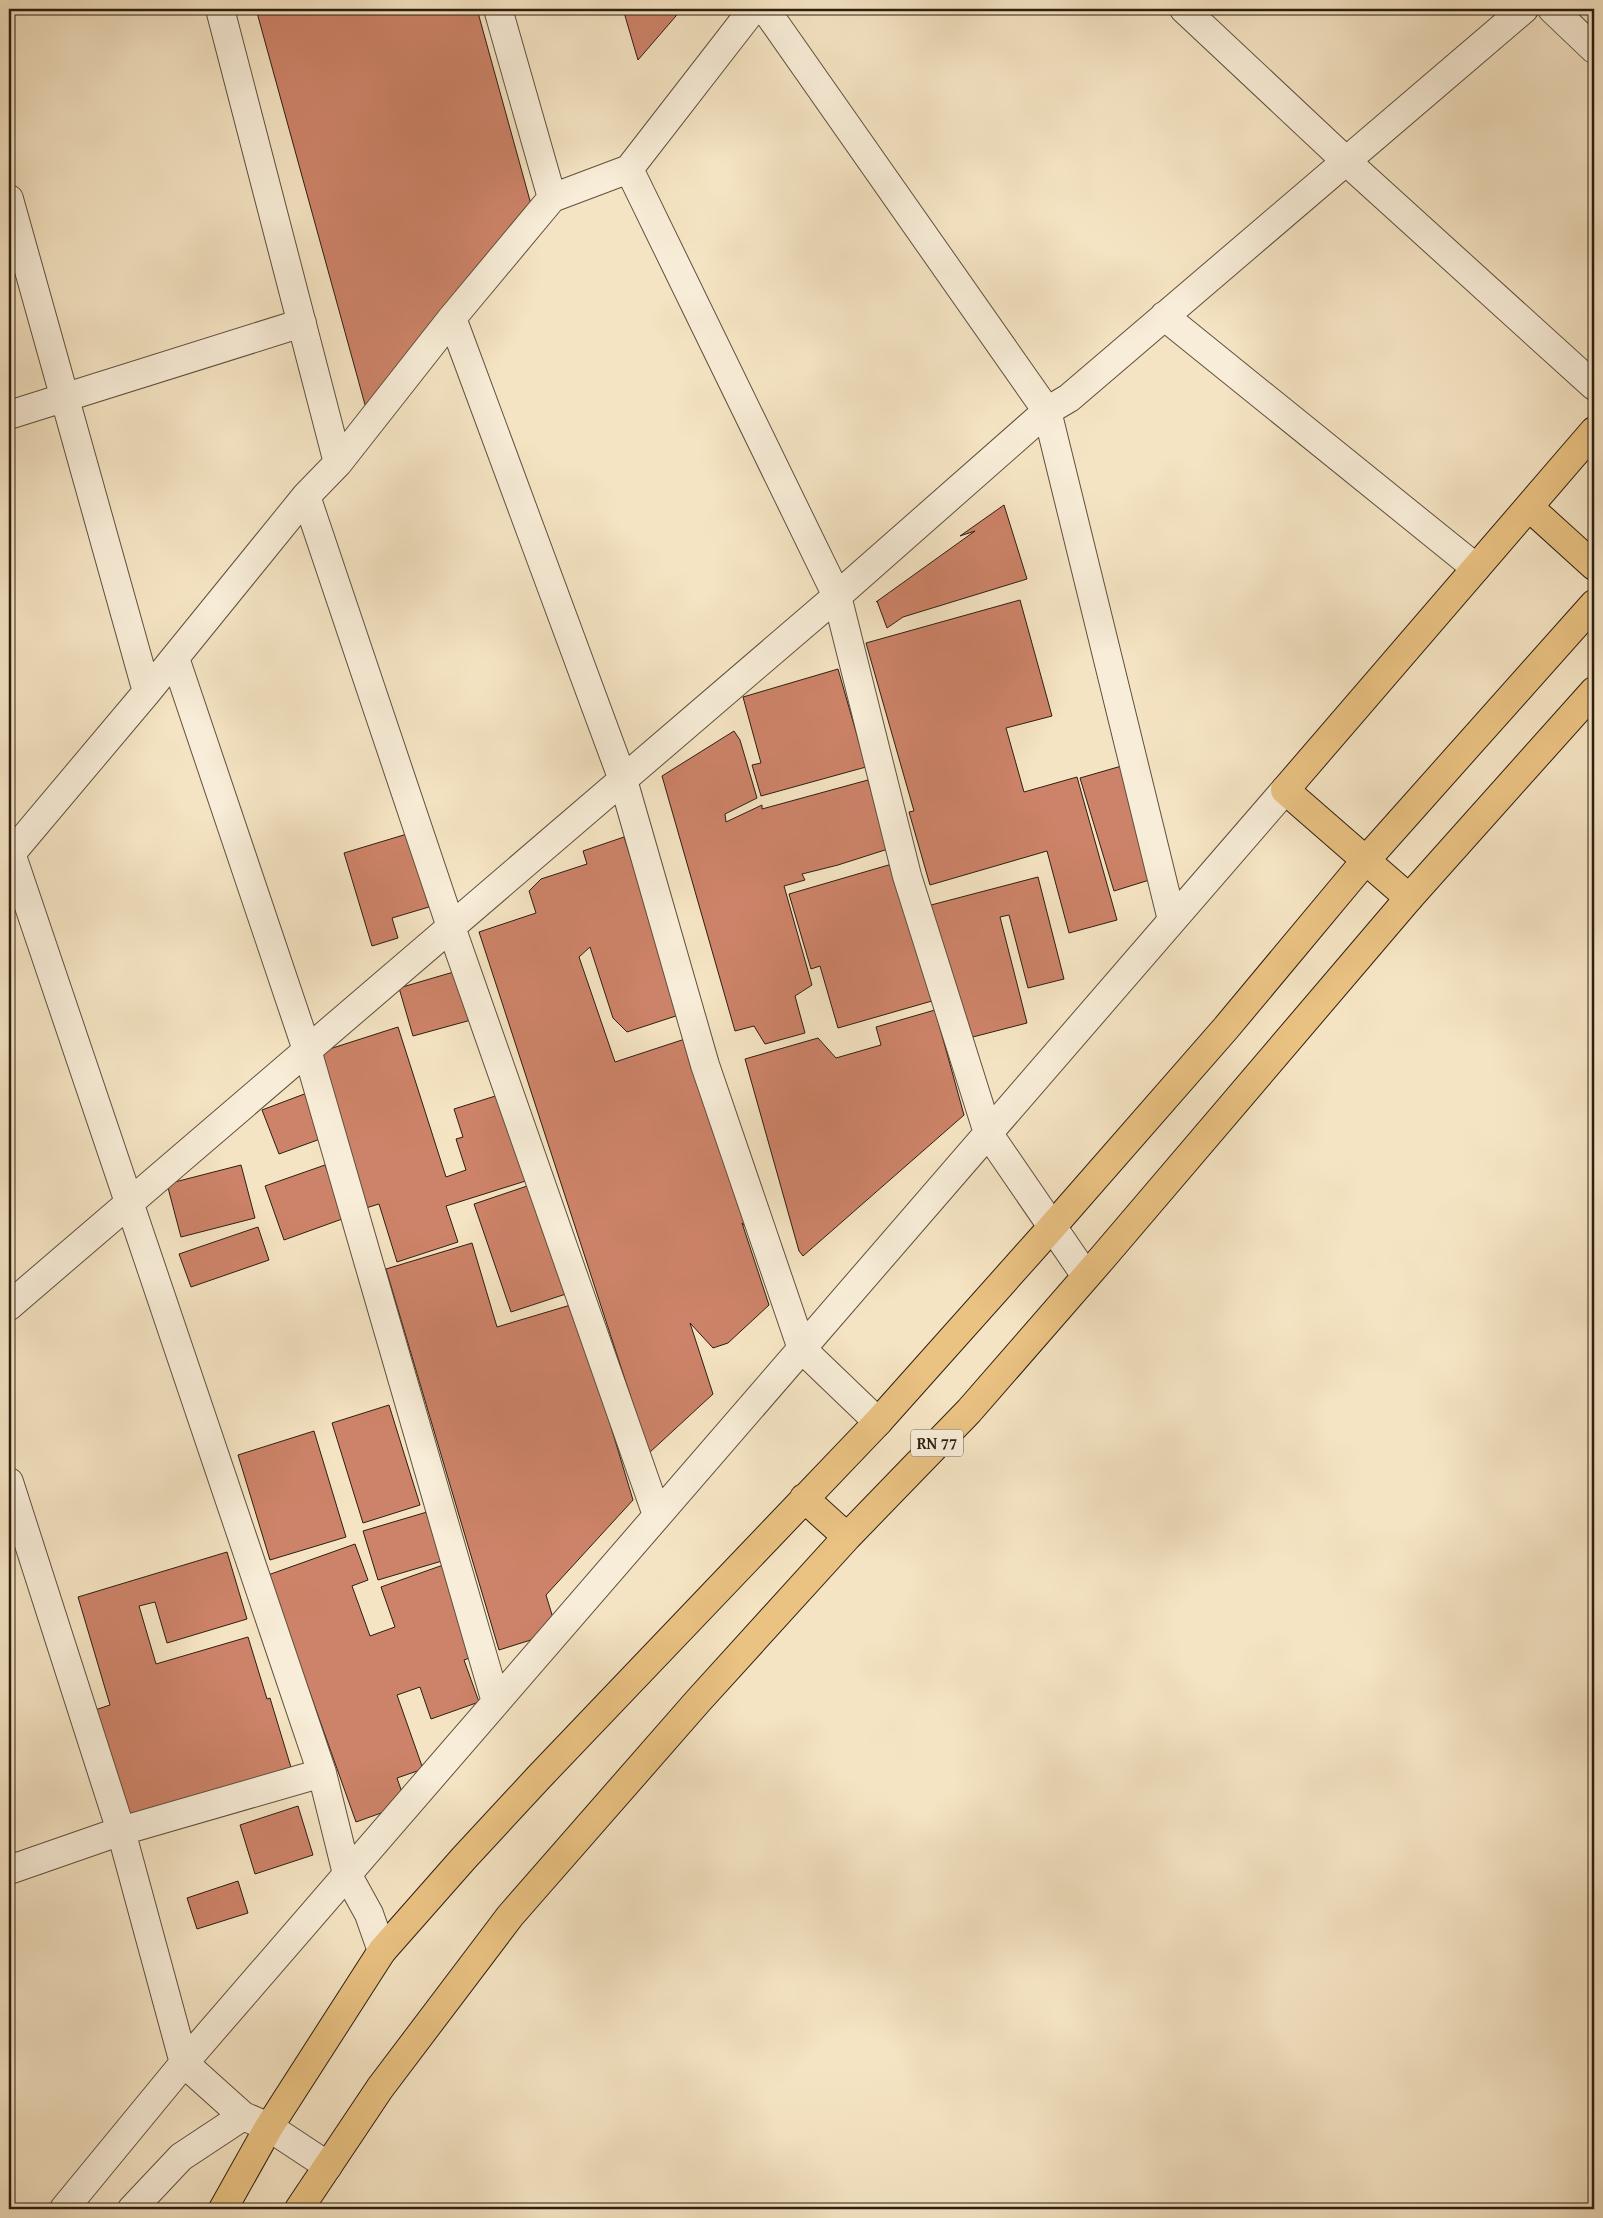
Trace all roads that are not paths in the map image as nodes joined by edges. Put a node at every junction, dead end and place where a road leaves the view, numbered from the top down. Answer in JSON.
{"nodes":[{"id":1,"x":220,"y":9,"type":"edge"},
{"id":2,"x":498,"y":9,"type":"edge"},
{"id":3,"x":753,"y":9,"type":"edge"},
{"id":4,"x":765,"y":9,"type":"edge"},
{"id":5,"x":1184,"y":9,"type":"edge"},
{"id":6,"x":1524,"y":9,"type":"edge"},
{"id":7,"x":1552,"y":9,"type":"edge"},
{"id":8,"x":1594,"y":49,"type":"edge"},
{"id":9,"x":1346,"y":161,"type":"junction"},
{"id":10,"x":629,"y":169,"type":"junction"},
{"id":11,"x":552,"y":198,"type":"junction"},
{"id":12,"x":9,"y":199,"type":"edge"},
{"id":13,"x":1164,"y":316,"type":"junction"},
{"id":14,"x":452,"y":318,"type":"junction"},
{"id":15,"x":302,"y":323,"type":"junction"},
{"id":16,"x":1594,"y":386,"type":"edge"},
{"id":17,"x":64,"y":397,"type":"junction"},
{"id":18,"x":1048,"y":411,"type":"junction"},
{"id":19,"x":9,"y":415,"type":"edge"},
{"id":20,"x":1594,"y":431,"type":"edge"},
{"id":21,"x":338,"y":463,"type":"junction"},
{"id":22,"x":306,"y":496,"type":"junction"},
{"id":23,"x":1529,"y":507,"type":"junction"},
{"id":24,"x":1594,"y":566,"type":"edge"},
{"id":25,"x":1476,"y":568,"type":"junction"},
{"id":26,"x":837,"y":596,"type":"junction"},
{"id":27,"x":1594,"y":604,"type":"edge"},
{"id":28,"x":174,"y":658,"type":"junction"},
{"id":29,"x":1594,"y":691,"type":"edge"},
{"id":30,"x":147,"y":692,"type":"junction"},
{"id":31,"x":623,"y":780,"type":"junction"},
{"id":32,"x":1285,"y":790,"type":"junction"},
{"id":33,"x":10,"y":854,"type":"edge"},
{"id":34,"x":1366,"y":860,"type":"junction"},
{"id":35,"x":1409,"y":898,"type":"junction"},
{"id":36,"x":1172,"y":920,"type":"junction"},
{"id":37,"x":452,"y":927,"type":"junction"},
{"id":38,"x":307,"y":1050,"type":"junction"},
{"id":39,"x":988,"y":1133,"type":"junction"},
{"id":40,"x":130,"y":1202,"type":"junction"},
{"id":41,"x":1052,"y":1228,"type":"junction"},
{"id":42,"x":1086,"y":1276,"type":"junction"},
{"id":43,"x":9,"y":1306,"type":"edge"},
{"id":44,"x":802,"y":1348,"type":"junction"},
{"id":45,"x":878,"y":1422,"type":"junction"},
{"id":46,"x":9,"y":1482,"type":"edge"},
{"id":47,"x":804,"y":1498,"type":"junction"},
{"id":48,"x":657,"y":1515,"type":"junction"},
{"id":49,"x":847,"y":1537,"type":"junction"},
{"id":50,"x":496,"y":1702,"type":"junction"},
{"id":51,"x":322,"y":1773,"type":"junction"},
{"id":52,"x":121,"y":1831,"type":"junction"},
{"id":53,"x":9,"y":1870,"type":"edge"},
{"id":54,"x":347,"y":1874,"type":"junction"},
{"id":55,"x":382,"y":1951,"type":"junction"},
{"id":56,"x":184,"y":2063,"type":"junction"},
{"id":57,"x":243,"y":2116,"type":"junction"},
{"id":58,"x":269,"y":2127,"type":"junction"},
{"id":59,"x":328,"y":2166,"type":"junction"},
{"id":60,"x":64,"y":2209,"type":"edge"},
{"id":61,"x":132,"y":2209,"type":"edge"},
{"id":62,"x":223,"y":2209,"type":"edge"},
{"id":63,"x":299,"y":2209,"type":"edge"}],
"edges":[{"from":1,"to":15,"type":"street"},
{"from":2,"to":11,"type":"street"},
{"from":3,"to":10,"type":"street"},
{"from":4,"to":18,"type":"street"},
{"from":5,"to":9,"type":"street"},
{"from":6,"to":9,"type":"street"},
{"from":7,"to":8,"type":"street"},
{"from":9,"to":13,"type":"street"},
{"from":9,"to":16,"type":"street"},
{"from":10,"to":11,"type":"street"},
{"from":10,"to":26,"type":"street"},
{"from":11,"to":14,"type":"street"},
{"from":12,"to":17,"type":"street"},
{"from":13,"to":18,"type":"street"},
{"from":13,"to":25,"type":"street"},
{"from":14,"to":21,"type":"street"},
{"from":14,"to":31,"type":"street"},
{"from":15,"to":17,"type":"street"},
{"from":15,"to":21,"type":"street"},
{"from":17,"to":19,"type":"street"},
{"from":17,"to":30,"type":"street"},
{"from":18,"to":26,"type":"street"},
{"from":18,"to":36,"type":"street"},
{"from":20,"to":23,"type":"main road"},
{"from":21,"to":22,"type":"street"},
{"from":22,"to":28,"type":"street"},
{"from":22,"to":37,"type":"street"},
{"from":23,"to":24,"type":"main road"},
{"from":23,"to":25,"type":"main road"},
{"from":25,"to":32,"type":"main road"},
{"from":26,"to":31,"type":"street"},
{"from":26,"to":39,"type":"street"},
{"from":27,"to":34,"type":"main road"},
{"from":28,"to":30,"type":"street"},
{"from":28,"to":38,"type":"street"},
{"from":29,"to":35,"type":"main road","number":"RN 77"},
{"from":30,"to":33,"type":"street"},
{"from":31,"to":37,"type":"street"},
{"from":31,"to":44,"type":"street"},
{"from":32,"to":34,"type":"main road"},
{"from":32,"to":36,"type":"street"},
{"from":33,"to":40,"type":"street"},
{"from":34,"to":35,"type":"main road"},
{"from":34,"to":41,"type":"main road"},
{"from":35,"to":42,"type":"main road","number":"RN 77"},
{"from":36,"to":39,"type":"street"},
{"from":37,"to":38,"type":"street"},
{"from":37,"to":48,"type":"street"},
{"from":38,"to":40,"type":"street"},
{"from":38,"to":50,"type":"street"},
{"from":39,"to":41,"type":"street"},
{"from":39,"to":44,"type":"street"},
{"from":40,"to":43,"type":"street"},
{"from":40,"to":51,"type":"street"},
{"from":41,"to":42,"type":"street"},
{"from":41,"to":45,"type":"main road"},
{"from":42,"to":49,"type":"main road","number":"RN 77"},
{"from":44,"to":45,"type":"street"},
{"from":44,"to":48,"type":"street"},
{"from":45,"to":47,"type":"main road"},
{"from":46,"to":52,"type":"street"},
{"from":47,"to":49,"type":"main road"},
{"from":47,"to":55,"type":"main road"},
{"from":48,"to":50,"type":"street"},
{"from":49,"to":59,"type":"main road","number":"RN 77"},
{"from":50,"to":54,"type":"street"},
{"from":51,"to":52,"type":"street"},
{"from":51,"to":54,"type":"street"},
{"from":52,"to":53,"type":"street"},
{"from":52,"to":56,"type":"street"},
{"from":54,"to":55,"type":"street"},
{"from":54,"to":56,"type":"street"},
{"from":55,"to":58,"type":"main road"},
{"from":56,"to":57,"type":"street"},
{"from":56,"to":60,"type":"street"},
{"from":57,"to":58,"type":"street"},
{"from":57,"to":61,"type":"street"},
{"from":58,"to":59,"type":"street"},
{"from":58,"to":62,"type":"main road"},
{"from":59,"to":63,"type":"main road","number":"RN 77"}]}
